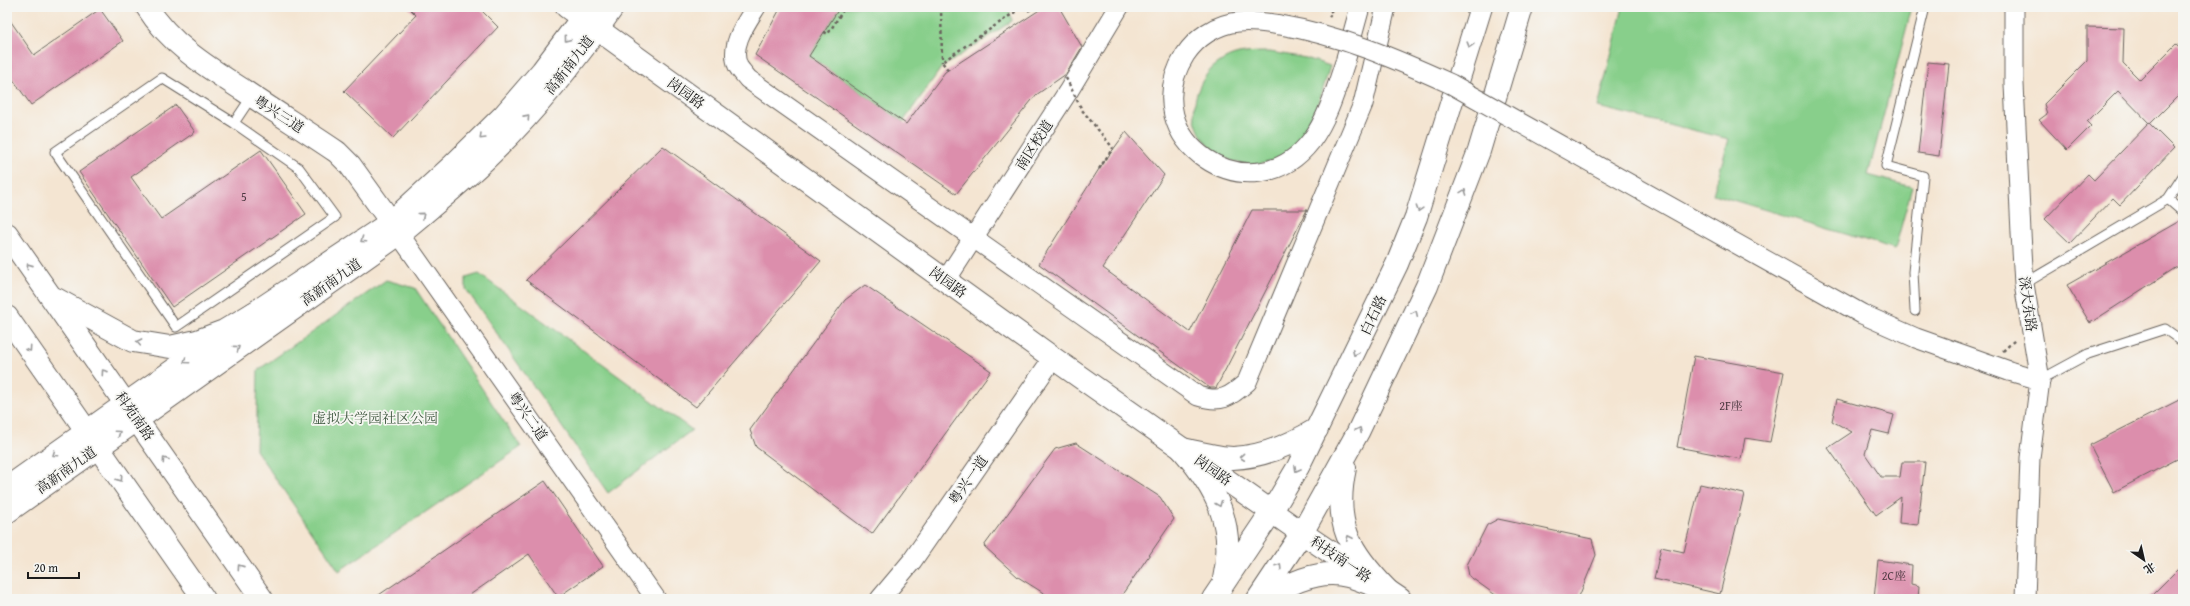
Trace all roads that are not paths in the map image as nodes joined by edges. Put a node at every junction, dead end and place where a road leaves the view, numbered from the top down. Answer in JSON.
{"nodes":[{"id":1,"x":148,"y":7,"type":"edge"},
{"id":2,"x":612,"y":7,"type":"edge"},
{"id":3,"x":756,"y":7,"type":"edge"},
{"id":4,"x":1119,"y":7,"type":"edge"},
{"id":5,"x":1360,"y":7,"type":"edge"},
{"id":6,"x":1386,"y":7,"type":"edge"},
{"id":7,"x":1481,"y":7,"type":"edge"},
{"id":8,"x":1522,"y":7,"type":"edge"},
{"id":9,"x":1925,"y":7,"type":"edge"},
{"id":10,"x":2014,"y":7,"type":"edge"},
{"id":11,"x":584,"y":15,"type":"edge"},
{"id":12,"x":252,"y":96,"type":"junction"},
{"id":13,"x":234,"y":124,"type":"junction"},
{"id":14,"x":2183,"y":176,"type":"edge"},
{"id":15,"x":2168,"y":199,"type":"junction"},
{"id":16,"x":2183,"y":212,"type":"edge"},
{"id":17,"x":395,"y":228,"type":"junction"},
{"id":18,"x":7,"y":234,"type":"edge"},
{"id":19,"x":974,"y":238,"type":"junction"},
{"id":20,"x":946,"y":280,"type":"junction"},
{"id":21,"x":2024,"y":284,"type":"junction"},
{"id":22,"x":51,"y":296,"type":"junction"},
{"id":23,"x":1914,"y":311,"type":"dead end"},
{"id":24,"x":254,"y":313,"type":"junction"},
{"id":25,"x":7,"y":317,"type":"edge"},
{"id":26,"x":2183,"y":342,"type":"edge"},
{"id":27,"x":1053,"y":358,"type":"junction"},
{"id":28,"x":2040,"y":380,"type":"junction"},
{"id":29,"x":132,"y":412,"type":"junction"},
{"id":30,"x":1317,"y":429,"type":"junction"},
{"id":31,"x":93,"y":439,"type":"junction"},
{"id":32,"x":1182,"y":448,"type":"junction"},
{"id":33,"x":1348,"y":451,"type":"junction"},
{"id":34,"x":7,"y":488,"type":"edge"},
{"id":35,"x":1272,"y":511,"type":"junction"},
{"id":36,"x":7,"y":512,"type":"edge"},
{"id":37,"x":1302,"y":533,"type":"junction"},
{"id":38,"x":1218,"y":592,"type":"edge"},
{"id":39,"x":1394,"y":595,"type":"edge"},
{"id":40,"x":204,"y":599,"type":"edge"},
{"id":41,"x":262,"y":599,"type":"edge"},
{"id":42,"x":656,"y":599,"type":"edge"},
{"id":43,"x":880,"y":599,"type":"edge"},
{"id":44,"x":1258,"y":599,"type":"edge"},
{"id":45,"x":1266,"y":599,"type":"edge"},
{"id":46,"x":2025,"y":599,"type":"edge"}],
"edges":[{"from":1,"to":12,"type":"main road","name":"粤兴三道"},
{"from":2,"to":11,"type":"main road","name":"高新南九道"},
{"from":3,"to":19,"type":"street"},
{"from":4,"to":19,"type":"street","name":"南区校道"},
{"from":5,"to":28,"type":"street","bridge":true},
{"from":6,"to":19,"type":"street"},
{"from":7,"to":30,"type":"main road","name":"白石路","one_way":true},
{"from":33,"to":8,"type":"main road","one_way":true},
{"from":9,"to":23,"type":"lane"},
{"from":10,"to":21,"type":"street","name":"深大东路"},
{"from":11,"to":17,"type":"main road","name":"高新南九道"},
{"from":11,"to":20,"type":"main road","name":"岗园路"},
{"from":12,"to":13,"type":"lane"},
{"from":12,"to":17,"type":"main road","name":"粤兴三道"},
{"from":13,"to":13,"type":"lane"},
{"from":14,"to":15,"type":"lane"},
{"from":15,"to":16,"type":"lane"},
{"from":15,"to":21,"type":"lane"},
{"from":17,"to":24,"type":"main road","name":"高新南九道","one_way":true},
{"from":29,"to":17,"type":"main road","name":"高新南九道","one_way":true},
{"from":17,"to":42,"type":"street","name":"粤兴二道"},
{"from":22,"to":18,"type":"main road","name":"科苑南路","one_way":true},
{"from":19,"to":20,"type":"street","name":"南区校道"},
{"from":20,"to":27,"type":"main road","name":"岗园路"},
{"from":21,"to":28,"type":"street","name":"深大东路"},
{"from":24,"to":22,"type":"main road","one_way":true},
{"from":29,"to":22,"type":"main road","name":"科苑南路","one_way":true},
{"from":24,"to":29,"type":"main road","name":"高新南九道","one_way":true},
{"from":25,"to":31,"type":"main road","one_way":true},
{"from":26,"to":28,"type":"lane"},
{"from":27,"to":32,"type":"main road","name":"岗园路"},
{"from":27,"to":43,"type":"street","name":"粤兴一道"},
{"from":28,"to":46,"type":"street","name":"深大东路"},
{"from":29,"to":31,"type":"main road","name":"高新南九道"},
{"from":41,"to":29,"type":"main road","name":"科苑南路","one_way":true},
{"from":30,"to":32,"type":"main road","one_way":true},
{"from":30,"to":35,"type":"main road","name":"白石路","one_way":true},
{"from":31,"to":34,"type":"main road","name":"高新南九道","one_way":true},
{"from":31,"to":36,"type":"main road","name":"高新南九道"},
{"from":31,"to":40,"type":"main road","one_way":true},
{"from":32,"to":35,"type":"main road","name":"岗园路"},
{"from":32,"to":38,"type":"main road","one_way":true},
{"from":33,"to":37,"type":"main road"},
{"from":39,"to":33,"type":"main road","one_way":true},
{"from":35,"to":37,"type":"main road","name":"岗园路"},
{"from":35,"to":38,"type":"main road","name":"白石路"},
{"from":37,"to":39,"type":"main road","name":"科技南一路"},
{"from":44,"to":37,"type":"main road","one_way":true},
{"from":39,"to":45,"type":"main road"}]}
